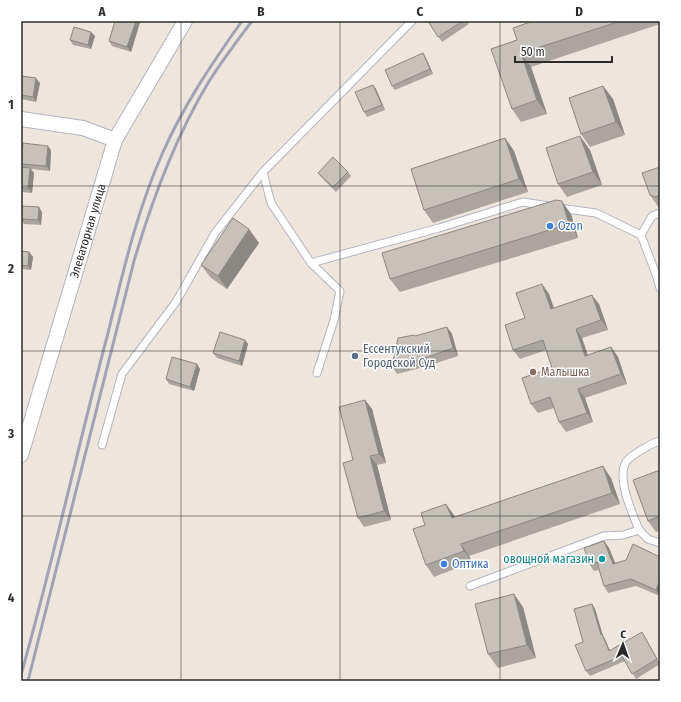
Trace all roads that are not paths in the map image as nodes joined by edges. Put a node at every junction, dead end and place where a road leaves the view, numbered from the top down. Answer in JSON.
{"nodes":[{"id":1,"x":185,"y":21,"type":"edge"},
{"id":2,"x":412,"y":21,"type":"edge"},
{"id":3,"x":21,"y":119,"type":"edge"},
{"id":4,"x":116,"y":140,"type":"junction"},
{"id":5,"x":263,"y":172,"type":"junction"},
{"id":6,"x":660,"y":213,"type":"edge"},
{"id":7,"x":641,"y":235,"type":"junction"},
{"id":8,"x":311,"y":263,"type":"junction"},
{"id":9,"x":658,"y":276,"type":"edge"},
{"id":10,"x":660,"y":288,"type":"edge"},
{"id":11,"x":317,"y":373,"type":"dead end"},
{"id":12,"x":660,"y":441,"type":"edge"},
{"id":13,"x":102,"y":445,"type":"dead end"},
{"id":14,"x":21,"y":454,"type":"edge"},
{"id":15,"x":639,"y":530,"type":"junction"},
{"id":16,"x":660,"y":543,"type":"edge"},
{"id":17,"x":470,"y":586,"type":"dead end"}],
"edges":[{"from":1,"to":4,"type":"street","name":"Элеваторная улица"},
{"from":2,"to":5,"type":"lane"},
{"from":3,"to":4,"type":"street"},
{"from":4,"to":14,"type":"street","name":"Элеваторная улица"},
{"from":5,"to":8,"type":"lane"},
{"from":5,"to":13,"type":"lane"},
{"from":6,"to":7,"type":"lane"},
{"from":7,"to":8,"type":"lane"},
{"from":7,"to":9,"type":"lane"},
{"from":8,"to":11,"type":"lane"},
{"from":9,"to":10,"type":"lane"},
{"from":12,"to":15,"type":"lane"},
{"from":15,"to":16,"type":"lane"},
{"from":15,"to":17,"type":"lane"}]}
